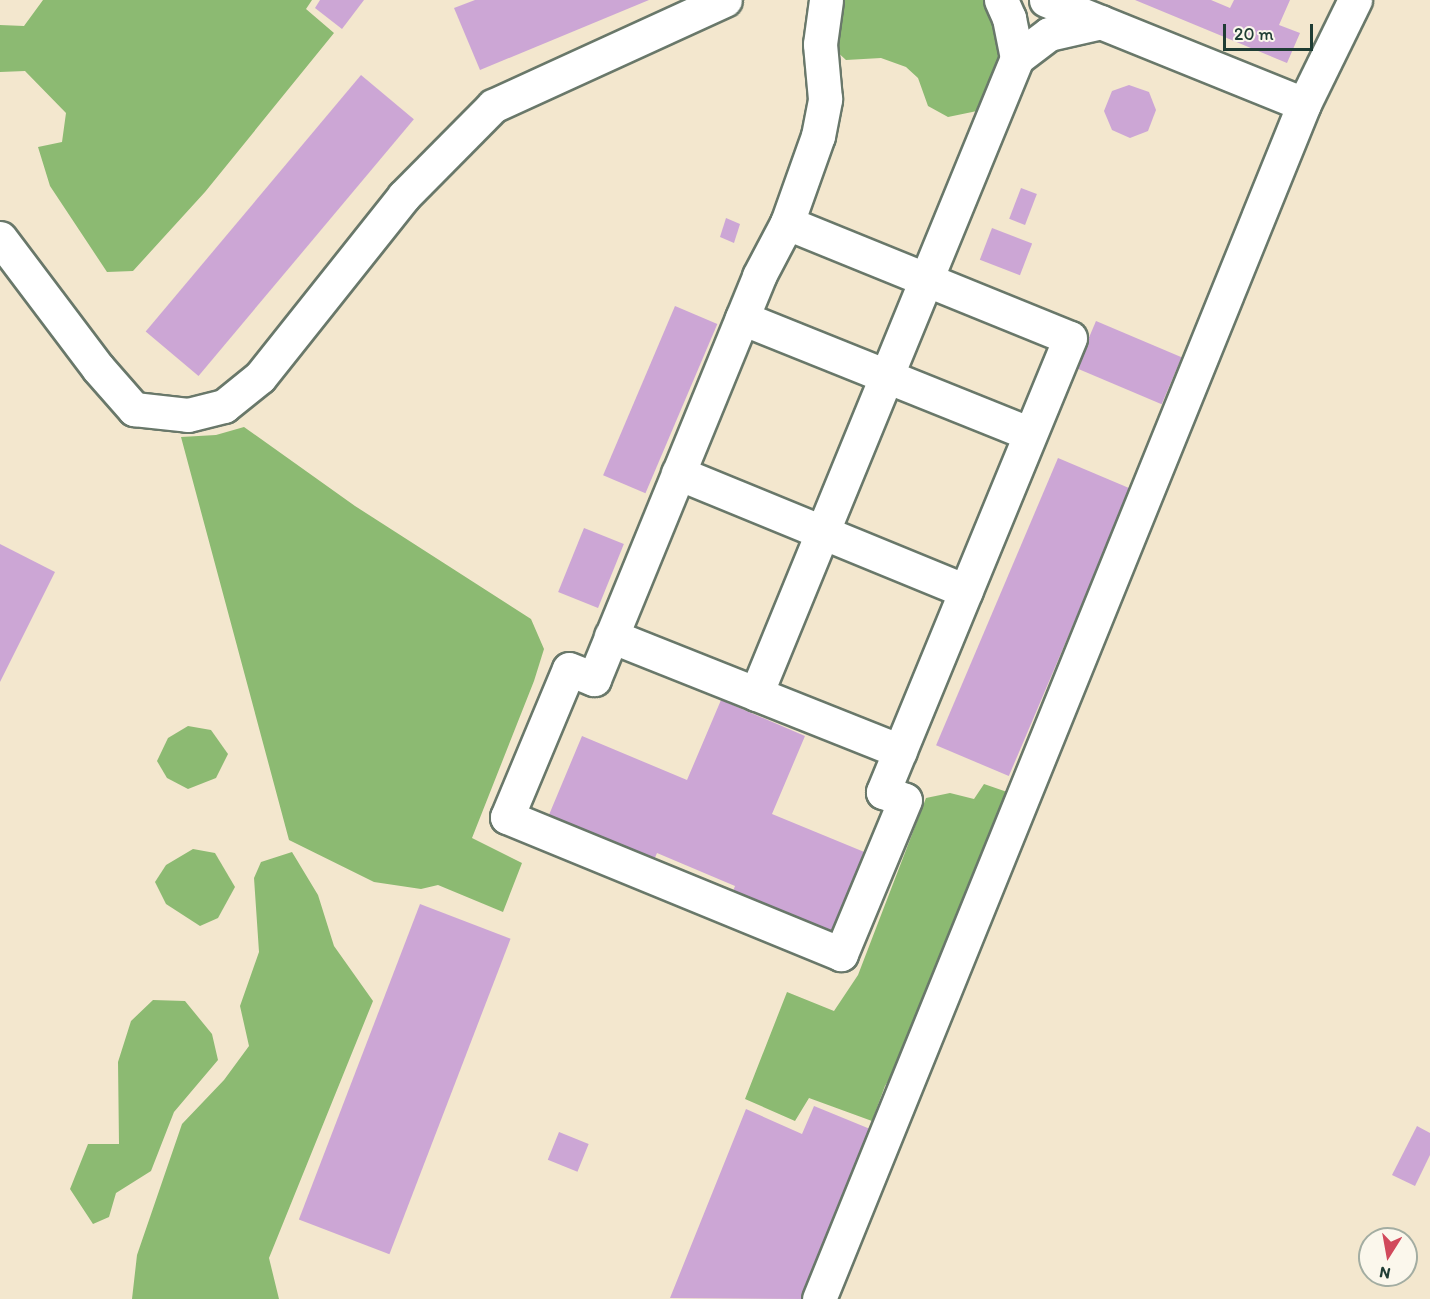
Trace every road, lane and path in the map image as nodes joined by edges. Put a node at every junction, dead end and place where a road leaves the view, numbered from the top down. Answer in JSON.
{"nodes":[{"id":1,"x":725,"y":0,"type":"edge"},
{"id":2,"x":826,"y":0,"type":"edge"},
{"id":3,"x":1000,"y":0,"type":"edge"},
{"id":4,"x":1046,"y":0,"type":"edge"},
{"id":5,"x":1354,"y":0,"type":"edge"},
{"id":6,"x":1101,"y":22,"type":"junction"},
{"id":7,"x":1017,"y":58,"type":"junction"},
{"id":8,"x":1304,"y":104,"type":"junction"},
{"id":9,"x":787,"y":223,"type":"junction"},
{"id":10,"x":0,"y":238,"type":"edge"},
{"id":11,"x":926,"y":279,"type":"junction"},
{"id":12,"x":742,"y":318,"type":"junction"},
{"id":13,"x":886,"y":376,"type":"junction"},
{"id":14,"x":1030,"y":434,"type":"junction"},
{"id":15,"x":678,"y":473,"type":"junction"},
{"id":16,"x":822,"y":532,"type":"junction"},
{"id":17,"x":966,"y":591,"type":"junction"},
{"id":18,"x":611,"y":636,"type":"junction"},
{"id":19,"x":756,"y":694,"type":"junction"},
{"id":20,"x":900,"y":751,"type":"junction"},
{"id":21,"x":819,"y":1299,"type":"edge"}],
"edges":[{"from":1,"to":10,"type":"street"},
{"from":2,"to":9,"type":"street"},
{"from":3,"to":7,"type":"street"},
{"from":4,"to":6,"type":"street"},
{"from":5,"to":8,"type":"street"},
{"from":6,"to":7,"type":"street"},
{"from":6,"to":8,"type":"street"},
{"from":7,"to":11,"type":"street"},
{"from":8,"to":21,"type":"street"},
{"from":9,"to":11,"type":"street"},
{"from":9,"to":12,"type":"street"},
{"from":11,"to":13,"type":"street"},
{"from":11,"to":14,"type":"street"},
{"from":12,"to":13,"type":"street"},
{"from":12,"to":15,"type":"street"},
{"from":13,"to":14,"type":"street"},
{"from":13,"to":16,"type":"street"},
{"from":14,"to":17,"type":"street"},
{"from":15,"to":16,"type":"street"},
{"from":15,"to":18,"type":"street"},
{"from":16,"to":17,"type":"street"},
{"from":16,"to":19,"type":"street"},
{"from":17,"to":20,"type":"street"},
{"from":18,"to":19,"type":"street"},
{"from":18,"to":20,"type":"street"},
{"from":19,"to":20,"type":"street"}]}
